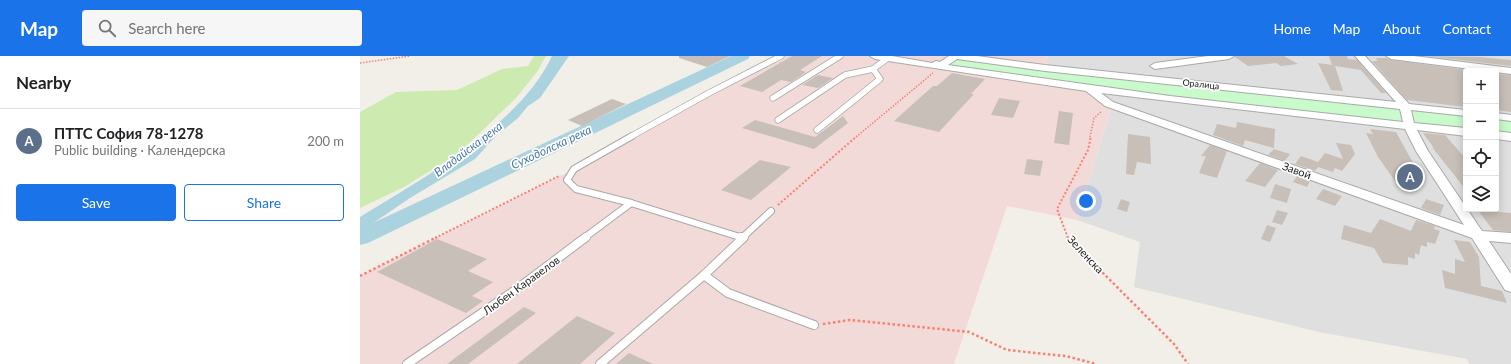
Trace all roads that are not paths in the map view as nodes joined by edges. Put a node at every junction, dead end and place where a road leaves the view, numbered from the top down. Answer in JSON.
{"nodes":[{"id":1,"x":781,"y":56,"type":"edge"},
{"id":2,"x":840,"y":56,"type":"edge"},
{"id":3,"x":875,"y":56,"type":"edge"},
{"id":4,"x":921,"y":56,"type":"edge"},
{"id":5,"x":1048,"y":56,"type":"edge"},
{"id":6,"x":1160,"y":56,"type":"edge"},
{"id":7,"x":1229,"y":56,"type":"edge"},
{"id":8,"x":1360,"y":56,"type":"edge"},
{"id":9,"x":1391,"y":56,"type":"edge"},
{"id":10,"x":888,"y":58,"type":"junction"},
{"id":11,"x":1155,"y":66,"type":"junction"},
{"id":12,"x":940,"y":67,"type":"junction"},
{"id":13,"x":1045,"y":68,"type":"junction"},
{"id":14,"x":873,"y":69,"type":"junction"},
{"id":15,"x":1511,"y":70,"type":"edge"},
{"id":16,"x":1147,"y":78,"type":"junction"},
{"id":17,"x":1088,"y":89,"type":"junction"},
{"id":18,"x":1140,"y":95,"type":"junction"},
{"id":19,"x":773,"y":98,"type":"dead end"},
{"id":20,"x":1114,"y":106,"type":"junction"},
{"id":21,"x":1405,"y":106,"type":"junction"},
{"id":22,"x":1463,"y":113,"type":"edge"},
{"id":23,"x":1499,"y":116,"type":"edge"},
{"id":24,"x":1511,"y":118,"type":"edge"},
{"id":25,"x":778,"y":120,"type":"dead end"},
{"id":26,"x":1408,"y":125,"type":"junction"},
{"id":27,"x":817,"y":130,"type":"dead end"},
{"id":28,"x":1463,"y":132,"type":"edge"},
{"id":29,"x":1499,"y":135,"type":"edge"},
{"id":30,"x":1511,"y":137,"type":"edge"},
{"id":31,"x":632,"y":203,"type":"junction"},
{"id":32,"x":771,"y":211,"type":"road end"},
{"id":33,"x":1477,"y":235,"type":"junction"},
{"id":34,"x":743,"y":238,"type":"junction"},
{"id":35,"x":1511,"y":238,"type":"edge"},
{"id":36,"x":704,"y":275,"type":"junction"},
{"id":37,"x":1511,"y":286,"type":"edge"},
{"id":38,"x":814,"y":325,"type":"road end"},
{"id":39,"x":408,"y":364,"type":"edge"},
{"id":40,"x":600,"y":364,"type":"edge"}],
"edges":[{"from":1,"to":31,"type":"lane"},
{"from":2,"to":19,"type":"lane"},
{"from":3,"to":10,"type":"street","name":"Оралица"},
{"from":4,"to":12,"type":"street"},
{"from":5,"to":13,"type":"street"},
{"from":6,"to":11,"type":"street"},
{"from":7,"to":11,"type":"street"},
{"from":8,"to":21,"type":"street"},
{"from":9,"to":15,"type":"street"},
{"from":10,"to":12,"type":"street","name":"Оралица"},
{"from":10,"to":14,"type":"lane"},
{"from":11,"to":16,"type":"street"},
{"from":12,"to":13,"type":"street","name":"Оралица"},
{"from":12,"to":17,"type":"street","name":"Оралица"},
{"from":13,"to":16,"type":"street","name":"Оралица"},
{"from":14,"to":25,"type":"lane"},
{"from":14,"to":27,"type":"lane"},
{"from":16,"to":18,"type":"street"},
{"from":16,"to":21,"type":"street","name":"Оралица"},
{"from":17,"to":18,"type":"street","name":"Оралица"},
{"from":17,"to":20,"type":"street","name":"Завой"},
{"from":18,"to":20,"type":"street"},
{"from":18,"to":26,"type":"street","name":"Оралица"},
{"from":20,"to":33,"type":"street","name":"Завой"},
{"from":21,"to":22,"type":"street","name":"Оралица"},
{"from":21,"to":26,"type":"street"},
{"from":23,"to":24,"type":"street"},
{"from":26,"to":28,"type":"street","name":"Оралица"},
{"from":26,"to":33,"type":"street"},
{"from":29,"to":30,"type":"street"},
{"from":31,"to":34,"type":"lane"},
{"from":31,"to":39,"type":"lane","name":"Любен Каравелов"},
{"from":32,"to":34,"type":"lane"},
{"from":33,"to":35,"type":"street","name":"Завой"},
{"from":33,"to":37,"type":"street"},
{"from":34,"to":36,"type":"lane"},
{"from":36,"to":38,"type":"lane"},
{"from":36,"to":40,"type":"lane"}]}
